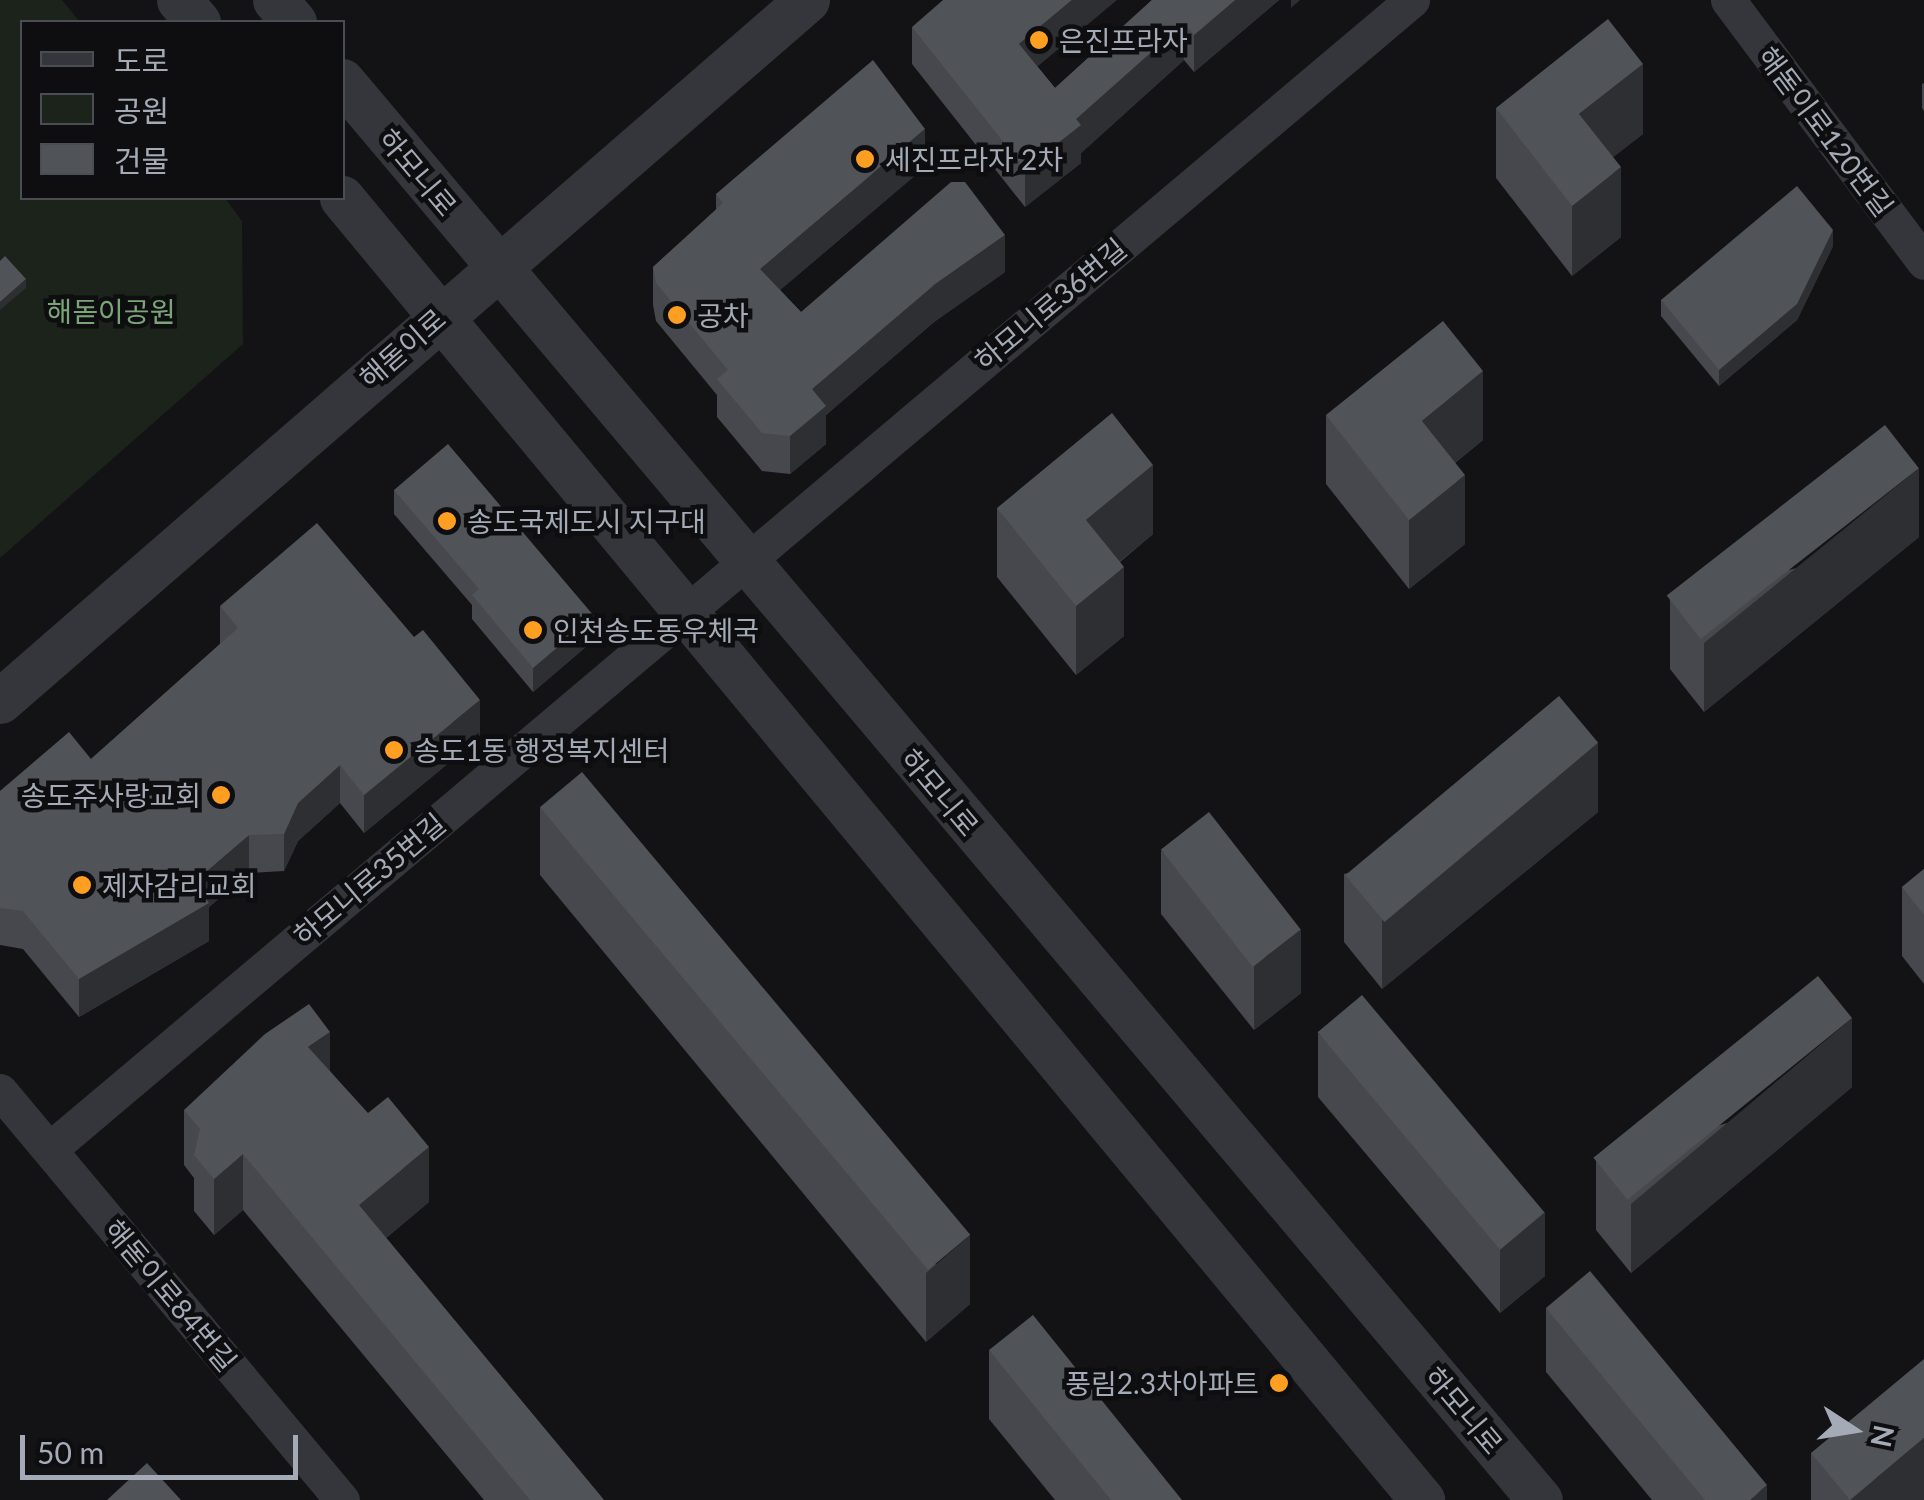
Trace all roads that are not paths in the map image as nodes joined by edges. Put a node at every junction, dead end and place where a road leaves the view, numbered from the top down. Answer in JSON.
{"nodes":[{"id":1,"x":180,"y":0,"type":"edge"},
{"id":2,"x":275,"y":0,"type":"edge"},
{"id":3,"x":807,"y":0,"type":"edge"},
{"id":4,"x":1412,"y":0,"type":"edge"},
{"id":5,"x":1728,"y":0,"type":"edge"},
{"id":6,"x":196,"y":20,"type":"edge"},
{"id":7,"x":292,"y":20,"type":"edge"},
{"id":8,"x":345,"y":85,"type":"edge"},
{"id":9,"x":344,"y":200,"type":"edge"},
{"id":10,"x":1924,"y":262,"type":"edge"},
{"id":11,"x":497,"y":266,"type":"junction"},
{"id":12,"x":439,"y":315,"type":"junction"},
{"id":13,"x":744,"y":561,"type":"junction"},
{"id":14,"x":688,"y":608,"type":"junction"},
{"id":15,"x":0,"y":702,"type":"edge"},
{"id":16,"x":0,"y":1090,"type":"edge"},
{"id":17,"x":50,"y":1150,"type":"junction"},
{"id":18,"x":342,"y":1500,"type":"edge"},
{"id":19,"x":1422,"y":1500,"type":"edge"},
{"id":20,"x":1540,"y":1500,"type":"edge"}],
"edges":[{"from":1,"to":6,"type":"street"},
{"from":2,"to":7,"type":"street"},
{"from":3,"to":11,"type":"street","name":"해돋이로"},
{"from":4,"to":13,"type":"street","name":"하모니로36번길"},
{"from":5,"to":10,"type":"street","name":"해돋이로120번길"},
{"from":8,"to":11,"type":"street","name":"하모니로"},
{"from":9,"to":12,"type":"street"},
{"from":11,"to":12,"type":"street","name":"해돋이로"},
{"from":11,"to":13,"type":"street","name":"하모니로"},
{"from":12,"to":14,"type":"street"},
{"from":12,"to":15,"type":"street","name":"해돋이로"},
{"from":13,"to":14,"type":"street","name":"하모니로36번길"},
{"from":13,"to":20,"type":"street","name":"하모니로"},
{"from":14,"to":17,"type":"street","name":"하모니로35번길"},
{"from":14,"to":19,"type":"street"},
{"from":16,"to":17,"type":"street","name":"해돋이로84번길"},
{"from":17,"to":18,"type":"street","name":"해돋이로84번길"}]}
